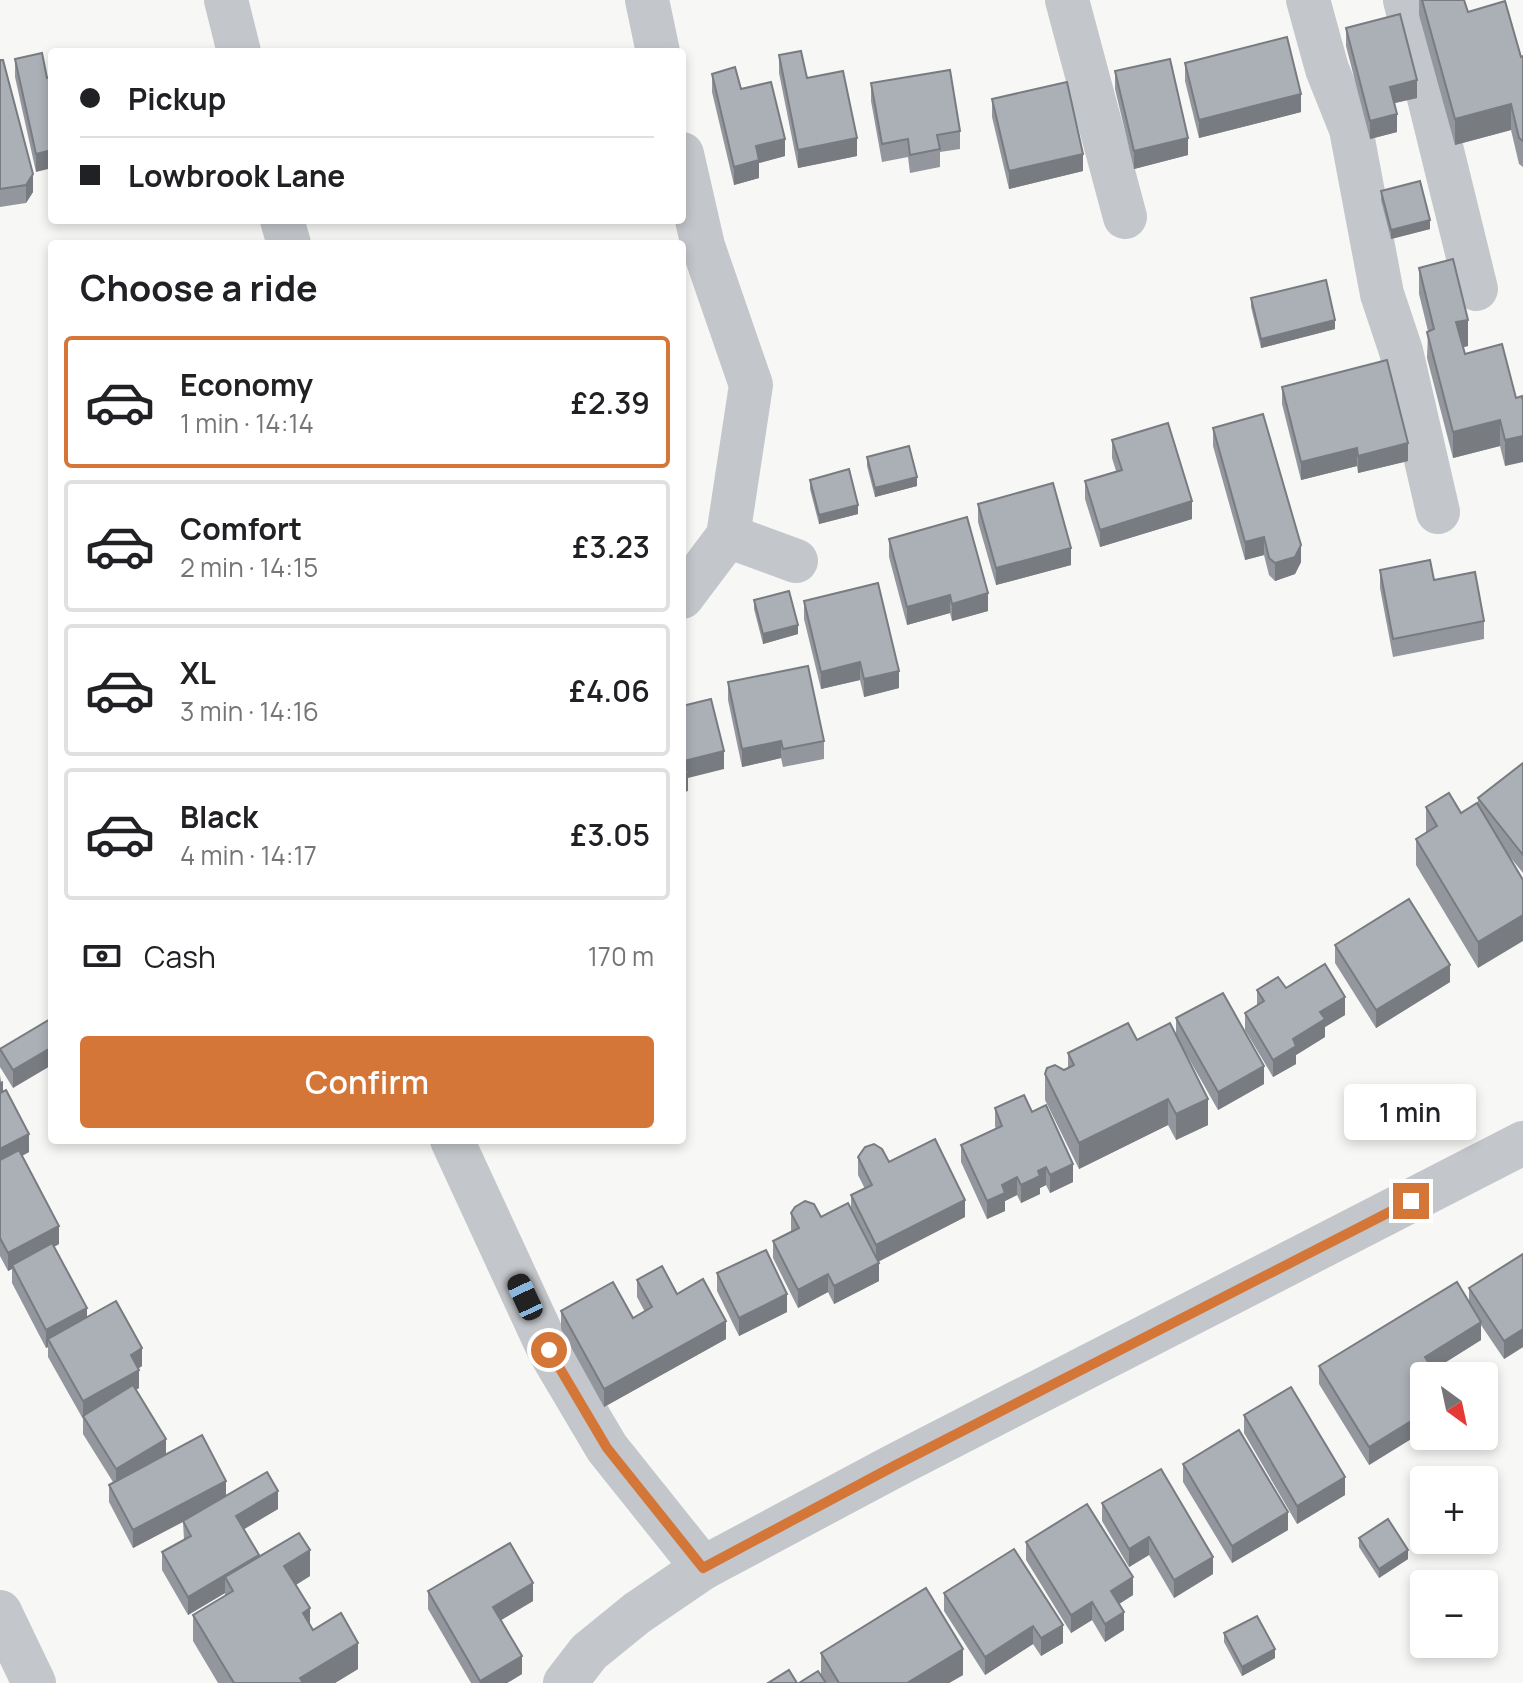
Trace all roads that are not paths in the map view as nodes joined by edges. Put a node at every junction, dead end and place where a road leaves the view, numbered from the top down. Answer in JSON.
{"nodes":[{"id":1,"x":226,"y":0,"type":"edge"},
{"id":2,"x":647,"y":0,"type":"edge"},
{"id":3,"x":1067,"y":0,"type":"edge"},
{"id":4,"x":1308,"y":0,"type":"edge"},
{"id":5,"x":1405,"y":0,"type":"edge"},
{"id":6,"x":238,"y":48,"type":"edge"},
{"id":7,"x":657,"y":48,"type":"edge"},
{"id":8,"x":686,"y":172,"type":"edge"},
{"id":9,"x":1125,"y":217,"type":"dead end"},
{"id":10,"x":1476,"y":289,"type":"dead end"},
{"id":11,"x":1438,"y":512,"type":"dead end"},
{"id":12,"x":728,"y":536,"type":"junction"},
{"id":13,"x":796,"y":561,"type":"dead end"},
{"id":14,"x":686,"y":592,"type":"edge"},
{"id":15,"x":1523,"y":1143,"type":"edge"},
{"id":16,"x":454,"y":1144,"type":"edge"},
{"id":17,"x":703,"y":1568,"type":"junction"},
{"id":18,"x":0,"y":1612,"type":"edge"},
{"id":19,"x":34,"y":1683,"type":"edge"},
{"id":20,"x":565,"y":1683,"type":"edge"}],
"edges":[{"from":1,"to":6,"type":"street"},
{"from":2,"to":7,"type":"street"},
{"from":3,"to":9,"type":"street"},
{"from":4,"to":11,"type":"street"},
{"from":5,"to":10,"type":"street"},
{"from":8,"to":12,"type":"street"},
{"from":12,"to":13,"type":"street"},
{"from":12,"to":14,"type":"street"},
{"from":15,"to":17,"type":"street"},
{"from":16,"to":17,"type":"street"},
{"from":17,"to":20,"type":"street"},
{"from":18,"to":19,"type":"street"}]}
